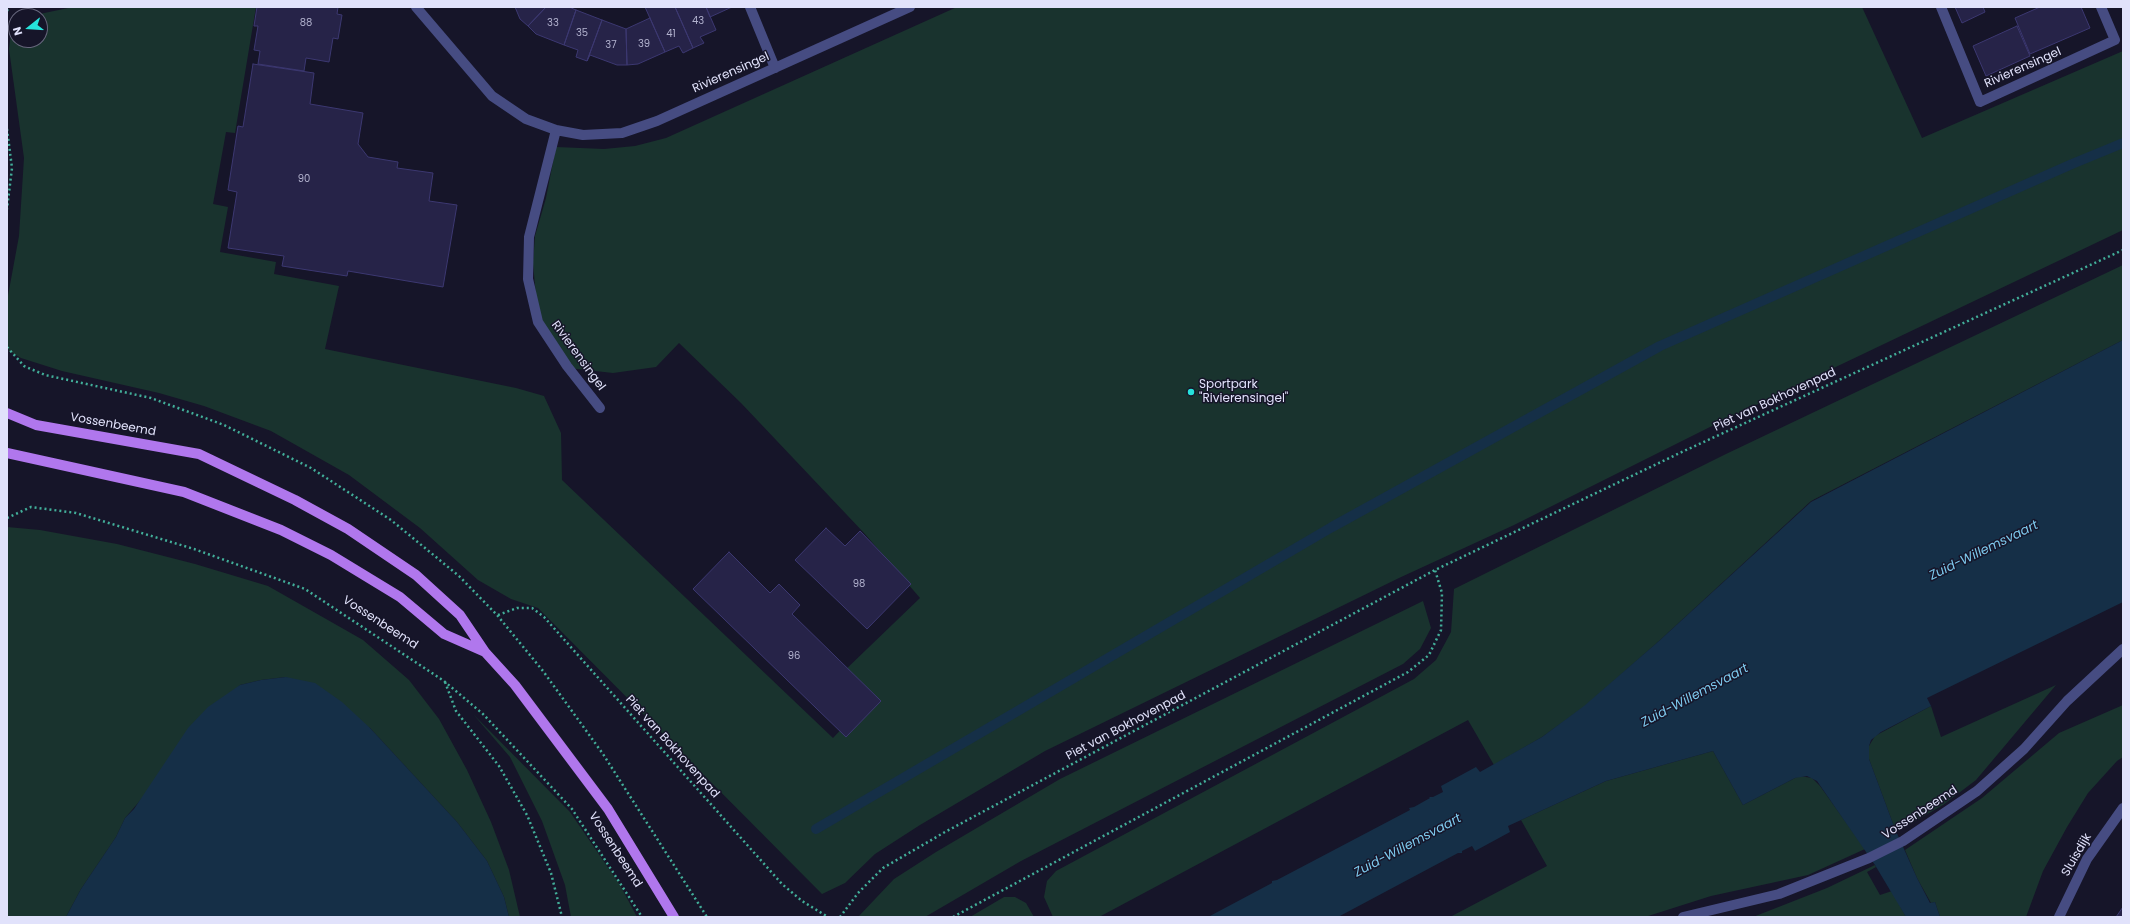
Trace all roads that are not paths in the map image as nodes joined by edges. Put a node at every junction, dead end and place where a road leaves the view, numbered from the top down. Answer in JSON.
{"nodes":[{"id":1,"x":416,"y":7,"type":"edge"},
{"id":2,"x":750,"y":7,"type":"edge"},
{"id":3,"x":910,"y":7,"type":"edge"},
{"id":4,"x":1941,"y":7,"type":"edge"},
{"id":5,"x":2100,"y":7,"type":"edge"},
{"id":6,"x":775,"y":68,"type":"junction"},
{"id":7,"x":556,"y":130,"type":"junction"},
{"id":8,"x":600,"y":408,"type":"dead end"},
{"id":9,"x":7,"y":413,"type":"edge"},
{"id":10,"x":7,"y":453,"type":"edge"},
{"id":11,"x":2123,"y":649,"type":"edge"},
{"id":12,"x":484,"y":652,"type":"junction"},
{"id":13,"x":2123,"y":808,"type":"edge"},
{"id":14,"x":674,"y":917,"type":"edge"},
{"id":15,"x":1683,"y":917,"type":"edge"},
{"id":16,"x":2059,"y":917,"type":"edge"}],
"edges":[{"from":1,"to":7,"type":"street","name":"Rivierensingel"},
{"from":2,"to":6,"type":"street"},
{"from":3,"to":6,"type":"street","name":"Rivierensingel"},
{"from":4,"to":5,"type":"street","name":"Rivierensingel"},
{"from":6,"to":7,"type":"street","name":"Rivierensingel"},
{"from":7,"to":8,"type":"street","name":"Rivierensingel"},
{"from":9,"to":12,"type":"main road","name":"Vossenbeemd"},
{"from":10,"to":12,"type":"main road","name":"Vossenbeemd"},
{"from":11,"to":15,"type":"street","name":"Vossenbeemd"},
{"from":12,"to":14,"type":"main road","name":"Vossenbeemd"},
{"from":13,"to":16,"type":"street","name":"Sluisdijk"}]}
